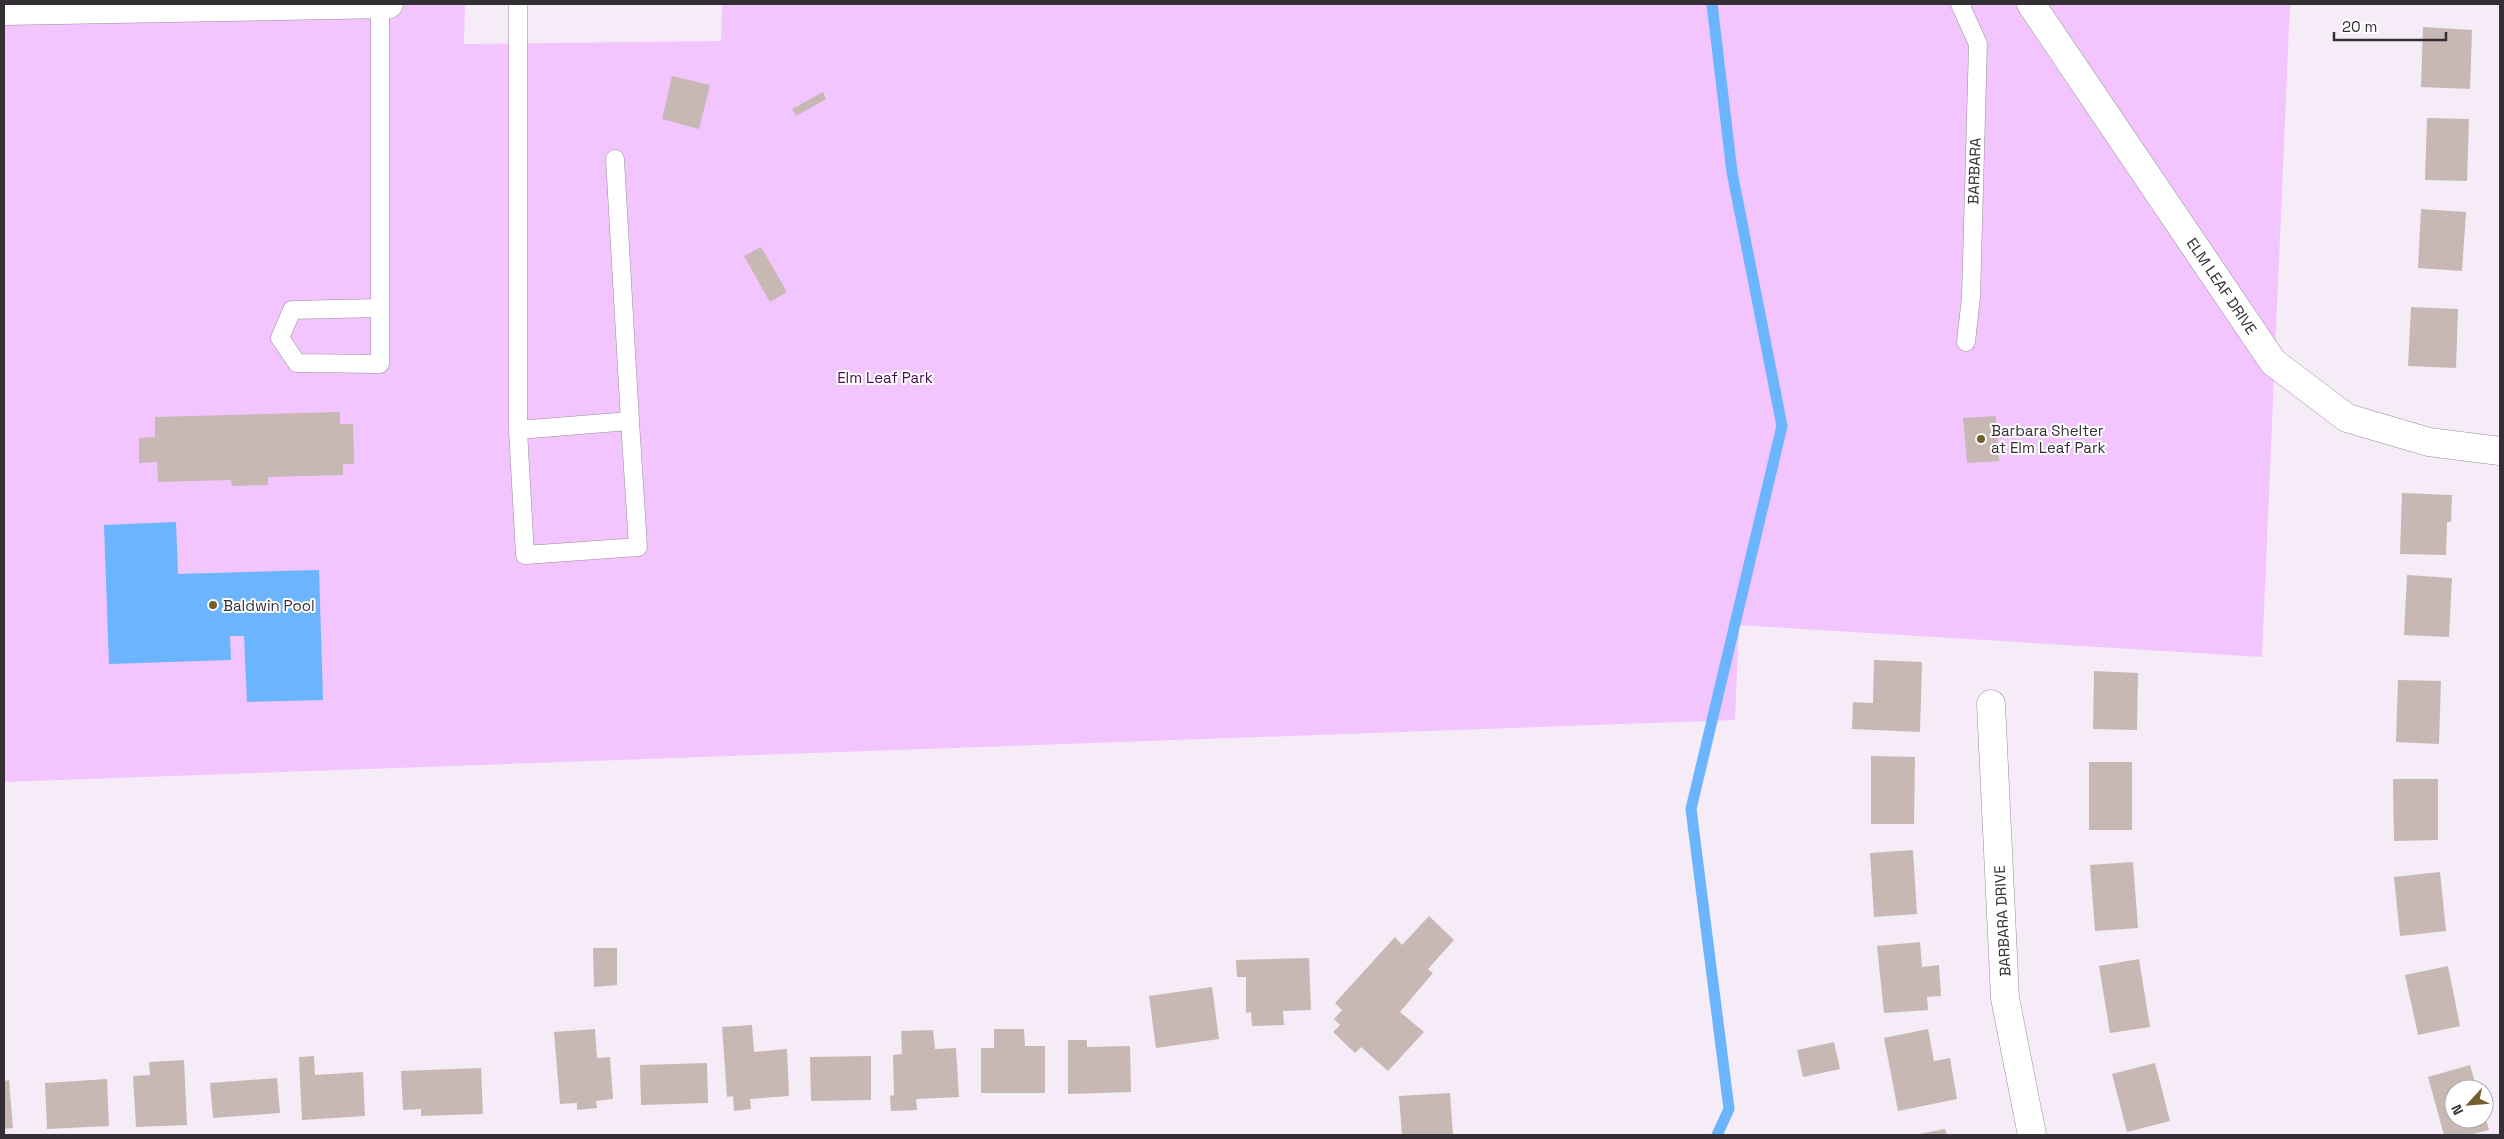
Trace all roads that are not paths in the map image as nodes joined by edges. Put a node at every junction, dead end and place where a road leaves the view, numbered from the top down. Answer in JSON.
{"nodes":[{"id":1,"x":380,"y":4,"type":"edge"},
{"id":2,"x":389,"y":4,"type":"edge"},
{"id":3,"x":518,"y":4,"type":"edge"},
{"id":4,"x":1960,"y":4,"type":"edge"},
{"id":5,"x":2031,"y":4,"type":"edge"},
{"id":6,"x":4,"y":11,"type":"edge"},
{"id":7,"x":615,"y":160,"type":"dead end"},
{"id":8,"x":380,"y":308,"type":"junction"},
{"id":9,"x":1966,"y":342,"type":"dead end"},
{"id":10,"x":630,"y":421,"type":"junction"},
{"id":11,"x":518,"y":430,"type":"junction"},
{"id":12,"x":2500,"y":451,"type":"edge"},
{"id":13,"x":1991,"y":704,"type":"dead end"},
{"id":14,"x":2032,"y":1135,"type":"edge"}],
"edges":[{"from":1,"to":2,"type":"street"},
{"from":1,"to":6,"type":"street"},
{"from":1,"to":8,"type":"lane"},
{"from":3,"to":11,"type":"lane"},
{"from":4,"to":9,"type":"lane","name":"BARBARA"},
{"from":5,"to":12,"type":"street","name":"ELM LEAF DRIVE"},
{"from":7,"to":10,"type":"lane"},
{"from":8,"to":8,"type":"lane"},
{"from":10,"to":11,"type":"lane"},
{"from":10,"to":11,"type":"lane"},
{"from":13,"to":14,"type":"street","name":"BARBARA DRIVE"}]}
